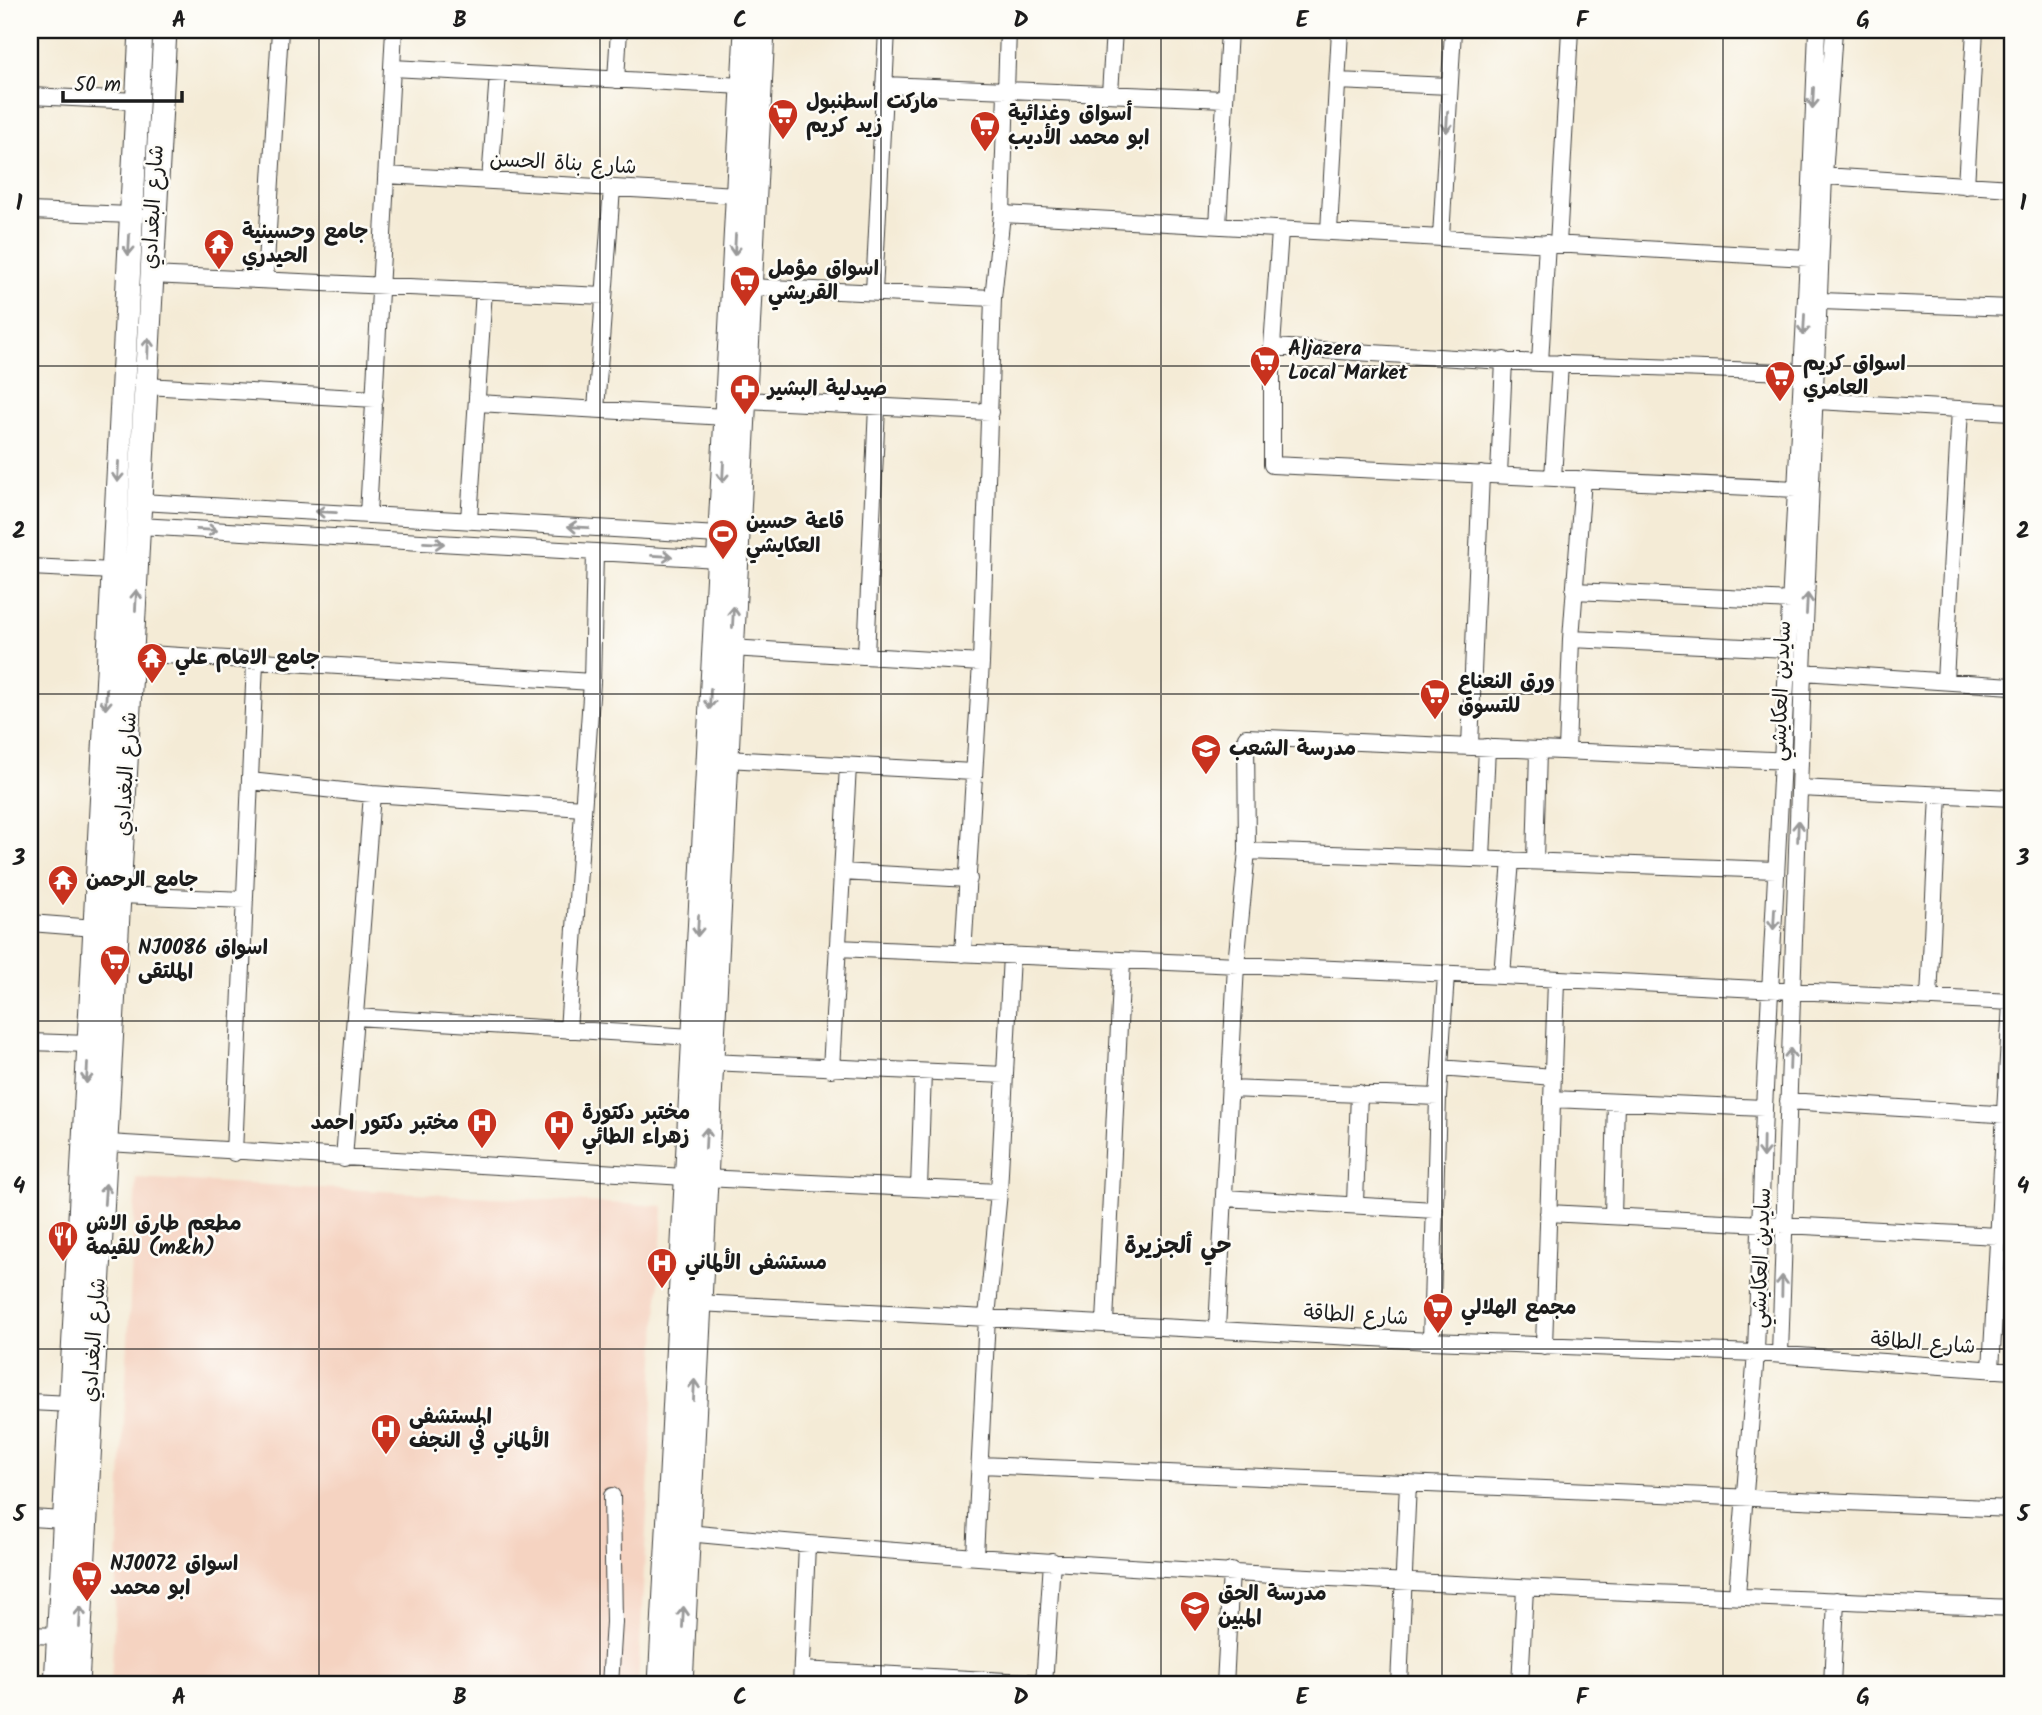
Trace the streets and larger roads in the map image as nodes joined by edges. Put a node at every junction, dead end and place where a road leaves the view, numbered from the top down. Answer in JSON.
{"nodes":[{"id":1,"x":141,"y":30,"type":"edge"},
{"id":2,"x":165,"y":30,"type":"edge"},
{"id":3,"x":280,"y":30,"type":"edge"},
{"id":4,"x":394,"y":30,"type":"edge"},
{"id":5,"x":619,"y":30,"type":"edge"},
{"id":6,"x":746,"y":30,"type":"edge"},
{"id":7,"x":764,"y":30,"type":"edge"},
{"id":8,"x":887,"y":30,"type":"edge"},
{"id":9,"x":1008,"y":30,"type":"edge"},
{"id":10,"x":1114,"y":30,"type":"edge"},
{"id":11,"x":1229,"y":30,"type":"edge"},
{"id":12,"x":1340,"y":30,"type":"edge"},
{"id":13,"x":1452,"y":30,"type":"edge"},
{"id":14,"x":1570,"y":30,"type":"edge"},
{"id":15,"x":1817,"y":30,"type":"edge"},
{"id":16,"x":1834,"y":30,"type":"edge"},
{"id":17,"x":1975,"y":30,"type":"edge"},
{"id":18,"x":392,"y":68,"type":"junction"},
{"id":19,"x":498,"y":74,"type":"junction"},
{"id":20,"x":616,"y":80,"type":"junction"},
{"id":21,"x":1338,"y":81,"type":"junction"},
{"id":22,"x":884,"y":85,"type":"junction"},
{"id":23,"x":743,"y":86,"type":"junction"},
{"id":24,"x":1449,"y":86,"type":"junction"},
{"id":25,"x":1006,"y":88,"type":"junction"},
{"id":26,"x":1110,"y":93,"type":"junction"},
{"id":27,"x":30,"y":96,"type":"edge"},
{"id":28,"x":1225,"y":99,"type":"junction"},
{"id":29,"x":137,"y":101,"type":"junction"},
{"id":30,"x":147,"y":139,"type":"junction"},
{"id":31,"x":748,"y":145,"type":"junction"},
{"id":32,"x":386,"y":175,"type":"junction"},
{"id":33,"x":1824,"y":176,"type":"junction"},
{"id":34,"x":132,"y":181,"type":"junction"},
{"id":35,"x":490,"y":181,"type":"junction"},
{"id":36,"x":744,"y":181,"type":"junction"},
{"id":37,"x":156,"y":184,"type":"junction"},
{"id":38,"x":1966,"y":186,"type":"junction"},
{"id":39,"x":611,"y":188,"type":"junction"},
{"id":40,"x":2012,"y":188,"type":"edge"},
{"id":41,"x":30,"y":211,"type":"edge"},
{"id":42,"x":1002,"y":214,"type":"junction"},
{"id":43,"x":131,"y":215,"type":"junction"},
{"id":44,"x":1219,"y":226,"type":"junction"},
{"id":45,"x":1280,"y":231,"type":"junction"},
{"id":46,"x":1329,"y":232,"type":"junction"},
{"id":47,"x":1441,"y":237,"type":"junction"},
{"id":48,"x":1552,"y":243,"type":"junction"},
{"id":49,"x":1808,"y":258,"type":"junction"},
{"id":50,"x":150,"y":275,"type":"junction"},
{"id":51,"x":265,"y":280,"type":"junction"},
{"id":52,"x":381,"y":285,"type":"junction"},
{"id":53,"x":749,"y":286,"type":"junction"},
{"id":54,"x":484,"y":290,"type":"junction"},
{"id":55,"x":874,"y":292,"type":"junction"},
{"id":56,"x":604,"y":296,"type":"junction"},
{"id":57,"x":993,"y":298,"type":"junction"},
{"id":58,"x":1821,"y":301,"type":"junction"},
{"id":59,"x":2012,"y":308,"type":"edge"},
{"id":60,"x":1272,"y":347,"type":"junction"},
{"id":61,"x":1504,"y":360,"type":"junction"},
{"id":62,"x":1540,"y":363,"type":"junction"},
{"id":63,"x":1560,"y":363,"type":"junction"},
{"id":64,"x":1810,"y":373,"type":"junction"},
{"id":65,"x":146,"y":386,"type":"junction"},
{"id":66,"x":375,"y":400,"type":"junction"},
{"id":67,"x":745,"y":400,"type":"junction"},
{"id":68,"x":1817,"y":401,"type":"junction"},
{"id":69,"x":477,"y":402,"type":"junction"},
{"id":70,"x":877,"y":406,"type":"junction"},
{"id":71,"x":1959,"y":409,"type":"junction"},
{"id":72,"x":596,"y":410,"type":"junction"},
{"id":73,"x":990,"y":412,"type":"junction"},
{"id":74,"x":2012,"y":412,"type":"edge"},
{"id":75,"x":726,"y":417,"type":"junction"},
{"id":76,"x":1481,"y":474,"type":"junction"},
{"id":77,"x":1499,"y":475,"type":"junction"},
{"id":78,"x":1553,"y":478,"type":"junction"},
{"id":79,"x":1583,"y":479,"type":"junction"},
{"id":80,"x":1796,"y":489,"type":"junction"},
{"id":81,"x":141,"y":502,"type":"junction"},
{"id":82,"x":368,"y":515,"type":"junction"},
{"id":83,"x":469,"y":520,"type":"junction"},
{"id":84,"x":1803,"y":522,"type":"junction"},
{"id":85,"x":139,"y":526,"type":"junction"},
{"id":86,"x":719,"y":535,"type":"junction"},
{"id":87,"x":595,"y":552,"type":"junction"},
{"id":88,"x":718,"y":559,"type":"junction"},
{"id":89,"x":30,"y":568,"type":"edge"},
{"id":90,"x":113,"y":572,"type":"junction"},
{"id":91,"x":1574,"y":590,"type":"junction"},
{"id":92,"x":1791,"y":601,"type":"junction"},
{"id":93,"x":1571,"y":639,"type":"junction"},
{"id":94,"x":731,"y":648,"type":"junction"},
{"id":95,"x":1788,"y":649,"type":"junction"},
{"id":96,"x":133,"y":653,"type":"junction"},
{"id":97,"x":866,"y":656,"type":"junction"},
{"id":98,"x":256,"y":662,"type":"junction"},
{"id":99,"x":981,"y":663,"type":"junction"},
{"id":100,"x":1803,"y":672,"type":"junction"},
{"id":101,"x":1945,"y":681,"type":"junction"},
{"id":102,"x":592,"y":682,"type":"junction"},
{"id":103,"x":2012,"y":686,"type":"edge"},
{"id":104,"x":1470,"y":746,"type":"junction"},
{"id":105,"x":1487,"y":747,"type":"junction"},
{"id":106,"x":1538,"y":750,"type":"junction"},
{"id":107,"x":1567,"y":751,"type":"junction"},
{"id":108,"x":726,"y":759,"type":"junction"},
{"id":109,"x":1781,"y":761,"type":"junction"},
{"id":110,"x":1800,"y":762,"type":"junction"},
{"id":111,"x":848,"y":766,"type":"junction"},
{"id":112,"x":973,"y":772,"type":"junction"},
{"id":113,"x":250,"y":781,"type":"junction"},
{"id":114,"x":1800,"y":788,"type":"junction"},
{"id":115,"x":372,"y":794,"type":"junction"},
{"id":116,"x":1939,"y":794,"type":"junction"},
{"id":117,"x":2012,"y":798,"type":"edge"},
{"id":118,"x":583,"y":808,"type":"junction"},
{"id":119,"x":714,"y":808,"type":"junction"},
{"id":120,"x":713,"y":834,"type":"junction"},
{"id":121,"x":1247,"y":851,"type":"junction"},
{"id":122,"x":1482,"y":859,"type":"junction"},
{"id":123,"x":1511,"y":860,"type":"junction"},
{"id":124,"x":1535,"y":860,"type":"junction"},
{"id":125,"x":1776,"y":870,"type":"junction"},
{"id":126,"x":841,"y":872,"type":"junction"},
{"id":127,"x":969,"y":879,"type":"junction"},
{"id":128,"x":120,"y":895,"type":"junction"},
{"id":129,"x":245,"y":900,"type":"junction"},
{"id":130,"x":30,"y":923,"type":"edge"},
{"id":131,"x":95,"y":928,"type":"junction"},
{"id":132,"x":837,"y":948,"type":"junction"},
{"id":133,"x":963,"y":954,"type":"junction"},
{"id":134,"x":1011,"y":956,"type":"junction"},
{"id":135,"x":1122,"y":961,"type":"junction"},
{"id":136,"x":1236,"y":965,"type":"junction"},
{"id":137,"x":1446,"y":975,"type":"junction"},
{"id":138,"x":1502,"y":976,"type":"junction"},
{"id":139,"x":92,"y":977,"type":"junction"},
{"id":140,"x":1556,"y":980,"type":"junction"},
{"id":141,"x":116,"y":981,"type":"junction"},
{"id":142,"x":1770,"y":990,"type":"junction"},
{"id":143,"x":1793,"y":991,"type":"junction"},
{"id":144,"x":1929,"y":998,"type":"junction"},
{"id":145,"x":2012,"y":1002,"type":"edge"},
{"id":146,"x":90,"y":1006,"type":"junction"},
{"id":147,"x":114,"y":1009,"type":"junction"},
{"id":148,"x":355,"y":1017,"type":"junction"},
{"id":149,"x":568,"y":1030,"type":"junction"},
{"id":150,"x":693,"y":1037,"type":"junction"},
{"id":151,"x":30,"y":1042,"type":"edge"},
{"id":152,"x":89,"y":1044,"type":"junction"},
{"id":153,"x":710,"y":1062,"type":"junction"},
{"id":154,"x":831,"y":1069,"type":"junction"},
{"id":155,"x":1440,"y":1069,"type":"junction"},
{"id":156,"x":923,"y":1072,"type":"junction"},
{"id":157,"x":1005,"y":1075,"type":"junction"},
{"id":158,"x":1553,"y":1077,"type":"junction"},
{"id":159,"x":1230,"y":1089,"type":"junction"},
{"id":160,"x":1359,"y":1093,"type":"junction"},
{"id":161,"x":1438,"y":1097,"type":"junction"},
{"id":162,"x":1552,"y":1099,"type":"junction"},
{"id":163,"x":1788,"y":1101,"type":"junction"},
{"id":164,"x":1616,"y":1102,"type":"junction"},
{"id":165,"x":1764,"y":1108,"type":"junction"},
{"id":166,"x":2009,"y":1114,"type":"edge"},
{"id":167,"x":108,"y":1143,"type":"junction"},
{"id":168,"x":234,"y":1153,"type":"junction"},
{"id":169,"x":344,"y":1159,"type":"junction"},
{"id":170,"x":694,"y":1178,"type":"junction"},
{"id":171,"x":919,"y":1188,"type":"junction"},
{"id":172,"x":999,"y":1192,"type":"junction"},
{"id":173,"x":1224,"y":1198,"type":"junction"},
{"id":174,"x":1355,"y":1203,"type":"junction"},
{"id":175,"x":1435,"y":1210,"type":"junction"},
{"id":176,"x":1548,"y":1213,"type":"junction"},
{"id":177,"x":1613,"y":1216,"type":"junction"},
{"id":178,"x":1761,"y":1223,"type":"junction"},
{"id":179,"x":1783,"y":1224,"type":"junction"},
{"id":180,"x":1998,"y":1236,"type":"junction"},
{"id":181,"x":698,"y":1303,"type":"junction"},
{"id":182,"x":987,"y":1317,"type":"junction"},
{"id":183,"x":1105,"y":1323,"type":"junction"},
{"id":184,"x":1217,"y":1329,"type":"junction"},
{"id":185,"x":1431,"y":1341,"type":"junction"},
{"id":186,"x":1544,"y":1346,"type":"junction"},
{"id":187,"x":1756,"y":1353,"type":"junction"},
{"id":188,"x":1780,"y":1354,"type":"junction"},
{"id":189,"x":1991,"y":1370,"type":"junction"},
{"id":190,"x":2012,"y":1371,"type":"edge"},
{"id":191,"x":30,"y":1402,"type":"edge"},
{"id":192,"x":71,"y":1404,"type":"junction"},
{"id":193,"x":981,"y":1465,"type":"junction"},
{"id":194,"x":1408,"y":1483,"type":"junction"},
{"id":195,"x":612,"y":1496,"type":"dead end"},
{"id":196,"x":1743,"y":1497,"type":"junction"},
{"id":197,"x":2012,"y":1509,"type":"edge"},
{"id":198,"x":30,"y":1518,"type":"edge"},
{"id":199,"x":65,"y":1520,"type":"junction"},
{"id":200,"x":687,"y":1533,"type":"junction"},
{"id":201,"x":807,"y":1545,"type":"junction"},
{"id":202,"x":975,"y":1556,"type":"junction"},
{"id":203,"x":1052,"y":1561,"type":"junction"},
{"id":204,"x":1231,"y":1571,"type":"junction"},
{"id":205,"x":1403,"y":1581,"type":"junction"},
{"id":206,"x":1525,"y":1588,"type":"junction"},
{"id":207,"x":1737,"y":1595,"type":"junction"},
{"id":208,"x":1836,"y":1600,"type":"junction"},
{"id":209,"x":2012,"y":1608,"type":"edge"},
{"id":210,"x":30,"y":1635,"type":"edge"},
{"id":211,"x":59,"y":1636,"type":"junction"},
{"id":212,"x":802,"y":1678,"type":"edge"},
{"id":213,"x":1044,"y":1684,"type":"edge"},
{"id":214,"x":56,"y":1685,"type":"edge"},
{"id":215,"x":77,"y":1685,"type":"edge"},
{"id":216,"x":610,"y":1685,"type":"edge"},
{"id":217,"x":660,"y":1685,"type":"edge"},
{"id":218,"x":681,"y":1685,"type":"edge"},
{"id":219,"x":1226,"y":1685,"type":"edge"},
{"id":220,"x":1399,"y":1685,"type":"edge"},
{"id":221,"x":1520,"y":1685,"type":"edge"},
{"id":222,"x":1832,"y":1685,"type":"edge"}],
"edges":[{"from":1,"to":29,"type":"street","name":"شارع البغدادي"},
{"from":2,"to":30,"type":"street","name":"شارع البغدادي"},
{"from":3,"to":51,"type":"street"},
{"from":4,"to":18,"type":"street"},
{"from":5,"to":20,"type":"street"},
{"from":6,"to":23,"type":"street"},
{"from":7,"to":31,"type":"street"},
{"from":8,"to":22,"type":"street"},
{"from":9,"to":25,"type":"street"},
{"from":10,"to":26,"type":"street"},
{"from":11,"to":28,"type":"street"},
{"from":12,"to":21,"type":"street"},
{"from":13,"to":24,"type":"street"},
{"from":14,"to":48,"type":"street"},
{"from":15,"to":49,"type":"street","name":"سايدين العكايشي","one_way":true},
{"from":16,"to":33,"type":"street","name":"سايدين العكايشي"},
{"from":17,"to":38,"type":"street"},
{"from":18,"to":19,"type":"street"},
{"from":18,"to":32,"type":"street"},
{"from":19,"to":20,"type":"street"},
{"from":19,"to":35,"type":"street"},
{"from":20,"to":23,"type":"street"},
{"from":21,"to":24,"type":"street"},
{"from":21,"to":46,"type":"street"},
{"from":22,"to":25,"type":"street"},
{"from":22,"to":55,"type":"street"},
{"from":23,"to":31,"type":"street"},
{"from":24,"to":47,"type":"street","one_way":true},
{"from":25,"to":26,"type":"street"},
{"from":25,"to":42,"type":"street"},
{"from":26,"to":28,"type":"street"},
{"from":27,"to":29,"type":"street"},
{"from":28,"to":44,"type":"street"},
{"from":29,"to":30,"type":"street","name":"شارع البغدادي"},
{"from":30,"to":34,"type":"street","name":"شارع البغدادي"},
{"from":30,"to":37,"type":"street","name":"شارع البغدادي"},
{"from":31,"to":36,"type":"street"},
{"from":32,"to":35,"type":"street","name":"شارع بناة الحسن"},
{"from":32,"to":52,"type":"street"},
{"from":33,"to":38,"type":"street"},
{"from":33,"to":58,"type":"street","name":"سايدين العكايشي"},
{"from":34,"to":37,"type":"street"},
{"from":34,"to":43,"type":"street","name":"شارع البغدادي"},
{"from":35,"to":39,"type":"street","name":"شارع بناة الحسن"},
{"from":36,"to":39,"type":"street","name":"شارع بناة الحسن"},
{"from":36,"to":53,"type":"street"},
{"from":36,"to":75,"type":"street","one_way":true},
{"from":37,"to":50,"type":"street","name":"شارع البغدادي"},
{"from":38,"to":40,"type":"street"},
{"from":39,"to":56,"type":"street"},
{"from":41,"to":43,"type":"street"},
{"from":42,"to":44,"type":"street"},
{"from":42,"to":57,"type":"street"},
{"from":43,"to":90,"type":"street","name":"شارع البغدادي","one_way":true},
{"from":44,"to":45,"type":"street"},
{"from":45,"to":46,"type":"street"},
{"from":45,"to":60,"type":"street"},
{"from":46,"to":47,"type":"street"},
{"from":47,"to":48,"type":"street"},
{"from":48,"to":49,"type":"street"},
{"from":48,"to":62,"type":"street"},
{"from":49,"to":64,"type":"street","name":"سايدين العكايشي","one_way":true},
{"from":50,"to":51,"type":"street"},
{"from":65,"to":50,"type":"street","name":"شارع البغدادي","one_way":true},
{"from":51,"to":52,"type":"street"},
{"from":52,"to":54,"type":"street"},
{"from":52,"to":66,"type":"street"},
{"from":53,"to":55,"type":"street"},
{"from":53,"to":67,"type":"street"},
{"from":54,"to":56,"type":"street"},
{"from":54,"to":69,"type":"street"},
{"from":55,"to":57,"type":"street"},
{"from":56,"to":72,"type":"street"},
{"from":57,"to":73,"type":"street"},
{"from":58,"to":59,"type":"street"},
{"from":58,"to":64,"type":"street","name":"سايدين العكايشي"},
{"from":60,"to":61,"type":"street"},
{"from":60,"to":76,"type":"street"},
{"from":61,"to":62,"type":"street"},
{"from":61,"to":77,"type":"street"},
{"from":62,"to":63,"type":"street"},
{"from":63,"to":64,"type":"street"},
{"from":63,"to":78,"type":"street"},
{"from":64,"to":68,"type":"street","name":"سايدين العكايشي"},
{"from":64,"to":80,"type":"street","name":"سايدين العكايشي"},
{"from":65,"to":66,"type":"street"},
{"from":65,"to":81,"type":"street","name":"شارع البغدادي"},
{"from":66,"to":82,"type":"street"},
{"from":67,"to":70,"type":"street"},
{"from":94,"to":67,"type":"street","one_way":true},
{"from":68,"to":71,"type":"street"},
{"from":68,"to":84,"type":"street","name":"سايدين العكايشي"},
{"from":69,"to":72,"type":"street"},
{"from":69,"to":83,"type":"street"},
{"from":70,"to":73,"type":"street"},
{"from":70,"to":97,"type":"street"},
{"from":71,"to":74,"type":"street"},
{"from":71,"to":101,"type":"street"},
{"from":72,"to":75,"type":"street"},
{"from":73,"to":99,"type":"street"},
{"from":75,"to":86,"type":"street","one_way":true},
{"from":76,"to":77,"type":"street"},
{"from":76,"to":104,"type":"street"},
{"from":77,"to":78,"type":"street"},
{"from":78,"to":79,"type":"street"},
{"from":79,"to":80,"type":"street"},
{"from":79,"to":91,"type":"street"},
{"from":80,"to":84,"type":"street","name":"سايدين العكايشي"},
{"from":82,"to":81,"type":"street","one_way":true},
{"from":81,"to":85,"type":"street","name":"شارع البغدادي"},
{"from":82,"to":83,"type":"street"},
{"from":86,"to":83,"type":"street","one_way":true},
{"from":84,"to":92,"type":"street","name":"سايدين العكايشي"},
{"from":100,"to":84,"type":"street","name":"سايدين العكايشي","one_way":true},
{"from":85,"to":87,"type":"street","one_way":true},
{"from":96,"to":85,"type":"street","name":"شارع البغدادي","one_way":true},
{"from":86,"to":88,"type":"street"},
{"from":87,"to":88,"type":"street","one_way":true},
{"from":87,"to":102,"type":"street"},
{"from":88,"to":119,"type":"street","one_way":true},
{"from":89,"to":90,"type":"street"},
{"from":90,"to":131,"type":"street","name":"شارع البغدادي","one_way":true},
{"from":91,"to":92,"type":"street"},
{"from":91,"to":93,"type":"street"},
{"from":92,"to":95,"type":"street","name":"سايدين العكايشي"},
{"from":93,"to":95,"type":"street"},
{"from":93,"to":107,"type":"street"},
{"from":94,"to":97,"type":"street"},
{"from":94,"to":108,"type":"street"},
{"from":95,"to":109,"type":"street","name":"سايدين العكايشي"},
{"from":96,"to":98,"type":"street"},
{"from":96,"to":128,"type":"street","name":"شارع البغدادي"},
{"from":97,"to":99,"type":"street"},
{"from":98,"to":102,"type":"street"},
{"from":98,"to":113,"type":"street"},
{"from":99,"to":112,"type":"street"},
{"from":100,"to":101,"type":"street"},
{"from":100,"to":110,"type":"street","name":"سايدين العكايشي"},
{"from":101,"to":103,"type":"street"},
{"from":102,"to":118,"type":"street"},
{"from":104,"to":105,"type":"street"},
{"from":104,"to":121,"type":"street"},
{"from":105,"to":106,"type":"street"},
{"from":105,"to":122,"type":"street"},
{"from":106,"to":107,"type":"street"},
{"from":106,"to":124,"type":"street"},
{"from":107,"to":109,"type":"street"},
{"from":108,"to":111,"type":"street"},
{"from":108,"to":119,"type":"street"},
{"from":109,"to":110,"type":"street"},
{"from":109,"to":125,"type":"street","name":"سايدين العكايشي"},
{"from":110,"to":114,"type":"street","name":"سايدين العكايشي"},
{"from":111,"to":112,"type":"street"},
{"from":111,"to":126,"type":"street"},
{"from":112,"to":127,"type":"street"},
{"from":113,"to":115,"type":"street"},
{"from":113,"to":129,"type":"street"},
{"from":114,"to":116,"type":"street"},
{"from":143,"to":114,"type":"street","name":"سايدين العكايشي","one_way":true},
{"from":115,"to":118,"type":"street"},
{"from":115,"to":148,"type":"street"},
{"from":116,"to":117,"type":"street"},
{"from":116,"to":144,"type":"street"},
{"from":118,"to":149,"type":"street"},
{"from":119,"to":120,"type":"street"},
{"from":120,"to":150,"type":"street","one_way":true},
{"from":120,"to":153,"type":"street"},
{"from":121,"to":122,"type":"street"},
{"from":121,"to":136,"type":"street"},
{"from":122,"to":123,"type":"street"},
{"from":123,"to":124,"type":"street"},
{"from":123,"to":138,"type":"street"},
{"from":124,"to":125,"type":"street"},
{"from":125,"to":142,"type":"street","name":"سايدين العكايشي","one_way":true},
{"from":126,"to":127,"type":"street"},
{"from":126,"to":132,"type":"street"},
{"from":127,"to":133,"type":"street"},
{"from":128,"to":129,"type":"street"},
{"from":128,"to":141,"type":"street","name":"شارع البغدادي"},
{"from":129,"to":168,"type":"street"},
{"from":130,"to":131,"type":"street"},
{"from":131,"to":139,"type":"street","name":"شارع البغدادي"},
{"from":132,"to":133,"type":"street"},
{"from":132,"to":154,"type":"street"},
{"from":133,"to":134,"type":"street"},
{"from":134,"to":135,"type":"street"},
{"from":134,"to":157,"type":"street"},
{"from":135,"to":136,"type":"street"},
{"from":135,"to":183,"type":"street"},
{"from":136,"to":137,"type":"street"},
{"from":136,"to":159,"type":"street"},
{"from":137,"to":138,"type":"street"},
{"from":137,"to":155,"type":"street"},
{"from":138,"to":140,"type":"street"},
{"from":139,"to":141,"type":"street"},
{"from":139,"to":146,"type":"street","name":"شارع البغدادي"},
{"from":140,"to":142,"type":"street"},
{"from":140,"to":158,"type":"street"},
{"from":141,"to":147,"type":"street","name":"شارع البغدادي"},
{"from":142,"to":143,"type":"street"},
{"from":142,"to":165,"type":"street","name":"سايدين العكايشي"},
{"from":143,"to":144,"type":"street"},
{"from":163,"to":143,"type":"street","name":"سايدين العكايشي","one_way":true},
{"from":144,"to":145,"type":"street"},
{"from":145,"to":166,"type":"street"},
{"from":146,"to":147,"type":"street"},
{"from":146,"to":152,"type":"street","name":"شارع البغدادي"},
{"from":147,"to":167,"type":"street","name":"شارع البغدادي"},
{"from":148,"to":149,"type":"street"},
{"from":148,"to":169,"type":"street"},
{"from":149,"to":150,"type":"street"},
{"from":150,"to":170,"type":"street"},
{"from":151,"to":152,"type":"street"},
{"from":152,"to":192,"type":"street","name":"شارع البغدادي","one_way":true},
{"from":153,"to":154,"type":"street"},
{"from":170,"to":153,"type":"street","one_way":true},
{"from":154,"to":156,"type":"street"},
{"from":155,"to":158,"type":"street"},
{"from":155,"to":161,"type":"street"},
{"from":156,"to":157,"type":"street"},
{"from":156,"to":171,"type":"street"},
{"from":157,"to":172,"type":"street"},
{"from":158,"to":162,"type":"street"},
{"from":159,"to":160,"type":"street"},
{"from":159,"to":173,"type":"street"},
{"from":160,"to":161,"type":"street"},
{"from":160,"to":174,"type":"street"},
{"from":161,"to":175,"type":"street"},
{"from":162,"to":164,"type":"street"},
{"from":162,"to":176,"type":"street"},
{"from":163,"to":166,"type":"street"},
{"from":163,"to":179,"type":"street","name":"سايدين العكايشي"},
{"from":164,"to":165,"type":"street"},
{"from":164,"to":177,"type":"street"},
{"from":165,"to":178,"type":"street","name":"سايدين العكايشي","one_way":true},
{"from":166,"to":180,"type":"street"},
{"from":167,"to":168,"type":"street"},
{"from":215,"to":167,"type":"street","name":"شارع البغدادي","one_way":true},
{"from":168,"to":169,"type":"street"},
{"from":169,"to":170,"type":"street"},
{"from":170,"to":171,"type":"street"},
{"from":170,"to":181,"type":"street"},
{"from":170,"to":217,"type":"street"},
{"from":171,"to":172,"type":"street"},
{"from":172,"to":182,"type":"street"},
{"from":173,"to":174,"type":"street"},
{"from":173,"to":184,"type":"street"},
{"from":174,"to":175,"type":"street"},
{"from":175,"to":185,"type":"street"},
{"from":176,"to":177,"type":"street"},
{"from":176,"to":186,"type":"street"},
{"from":177,"to":178,"type":"street"},
{"from":178,"to":179,"type":"street"},
{"from":178,"to":187,"type":"street","name":"سايدين العكايشي"},
{"from":179,"to":180,"type":"street"},
{"from":188,"to":179,"type":"street","name":"سايدين العكايشي","one_way":true},
{"from":180,"to":189,"type":"street"},
{"from":181,"to":182,"type":"street","name":"شارع الطاقة"},
{"from":200,"to":181,"type":"street","one_way":true},
{"from":182,"to":183,"type":"street","name":"شارع الطاقة"},
{"from":182,"to":193,"type":"street"},
{"from":183,"to":184,"type":"street","name":"شارع الطاقة"},
{"from":184,"to":185,"type":"street","name":"شارع الطاقة"},
{"from":185,"to":186,"type":"street","name":"شارع الطاقة"},
{"from":186,"to":187,"type":"street","name":"شارع الطاقة"},
{"from":187,"to":188,"type":"street","name":"شارع الطاقة"},
{"from":187,"to":196,"type":"street","name":"سايدين العكايشي"},
{"from":188,"to":189,"type":"street","name":"شارع الطاقة"},
{"from":189,"to":190,"type":"street","name":"شارع الطاقة"},
{"from":191,"to":192,"type":"street"},
{"from":192,"to":199,"type":"street","name":"شارع البغدادي"},
{"from":193,"to":194,"type":"street"},
{"from":193,"to":202,"type":"street"},
{"from":194,"to":196,"type":"street"},
{"from":194,"to":205,"type":"street"},
{"from":195,"to":216,"type":"street"},
{"from":196,"to":197,"type":"street"},
{"from":196,"to":207,"type":"street","name":"سايدين العكايشي"},
{"from":198,"to":199,"type":"street"},
{"from":199,"to":211,"type":"street","name":"شارع البغدادي"},
{"from":200,"to":201,"type":"street"},
{"from":218,"to":200,"type":"street","one_way":true},
{"from":201,"to":202,"type":"street"},
{"from":201,"to":212,"type":"street"},
{"from":202,"to":203,"type":"street"},
{"from":203,"to":204,"type":"street"},
{"from":203,"to":213,"type":"street"},
{"from":204,"to":205,"type":"street"},
{"from":204,"to":219,"type":"street"},
{"from":205,"to":206,"type":"street"},
{"from":205,"to":220,"type":"street"},
{"from":206,"to":207,"type":"street"},
{"from":206,"to":221,"type":"street"},
{"from":207,"to":208,"type":"street"},
{"from":208,"to":209,"type":"street"},
{"from":208,"to":222,"type":"street"},
{"from":210,"to":211,"type":"street"},
{"from":211,"to":214,"type":"street","name":"شارع البغدادي"},
{"from":212,"to":213,"type":"street"}]}
